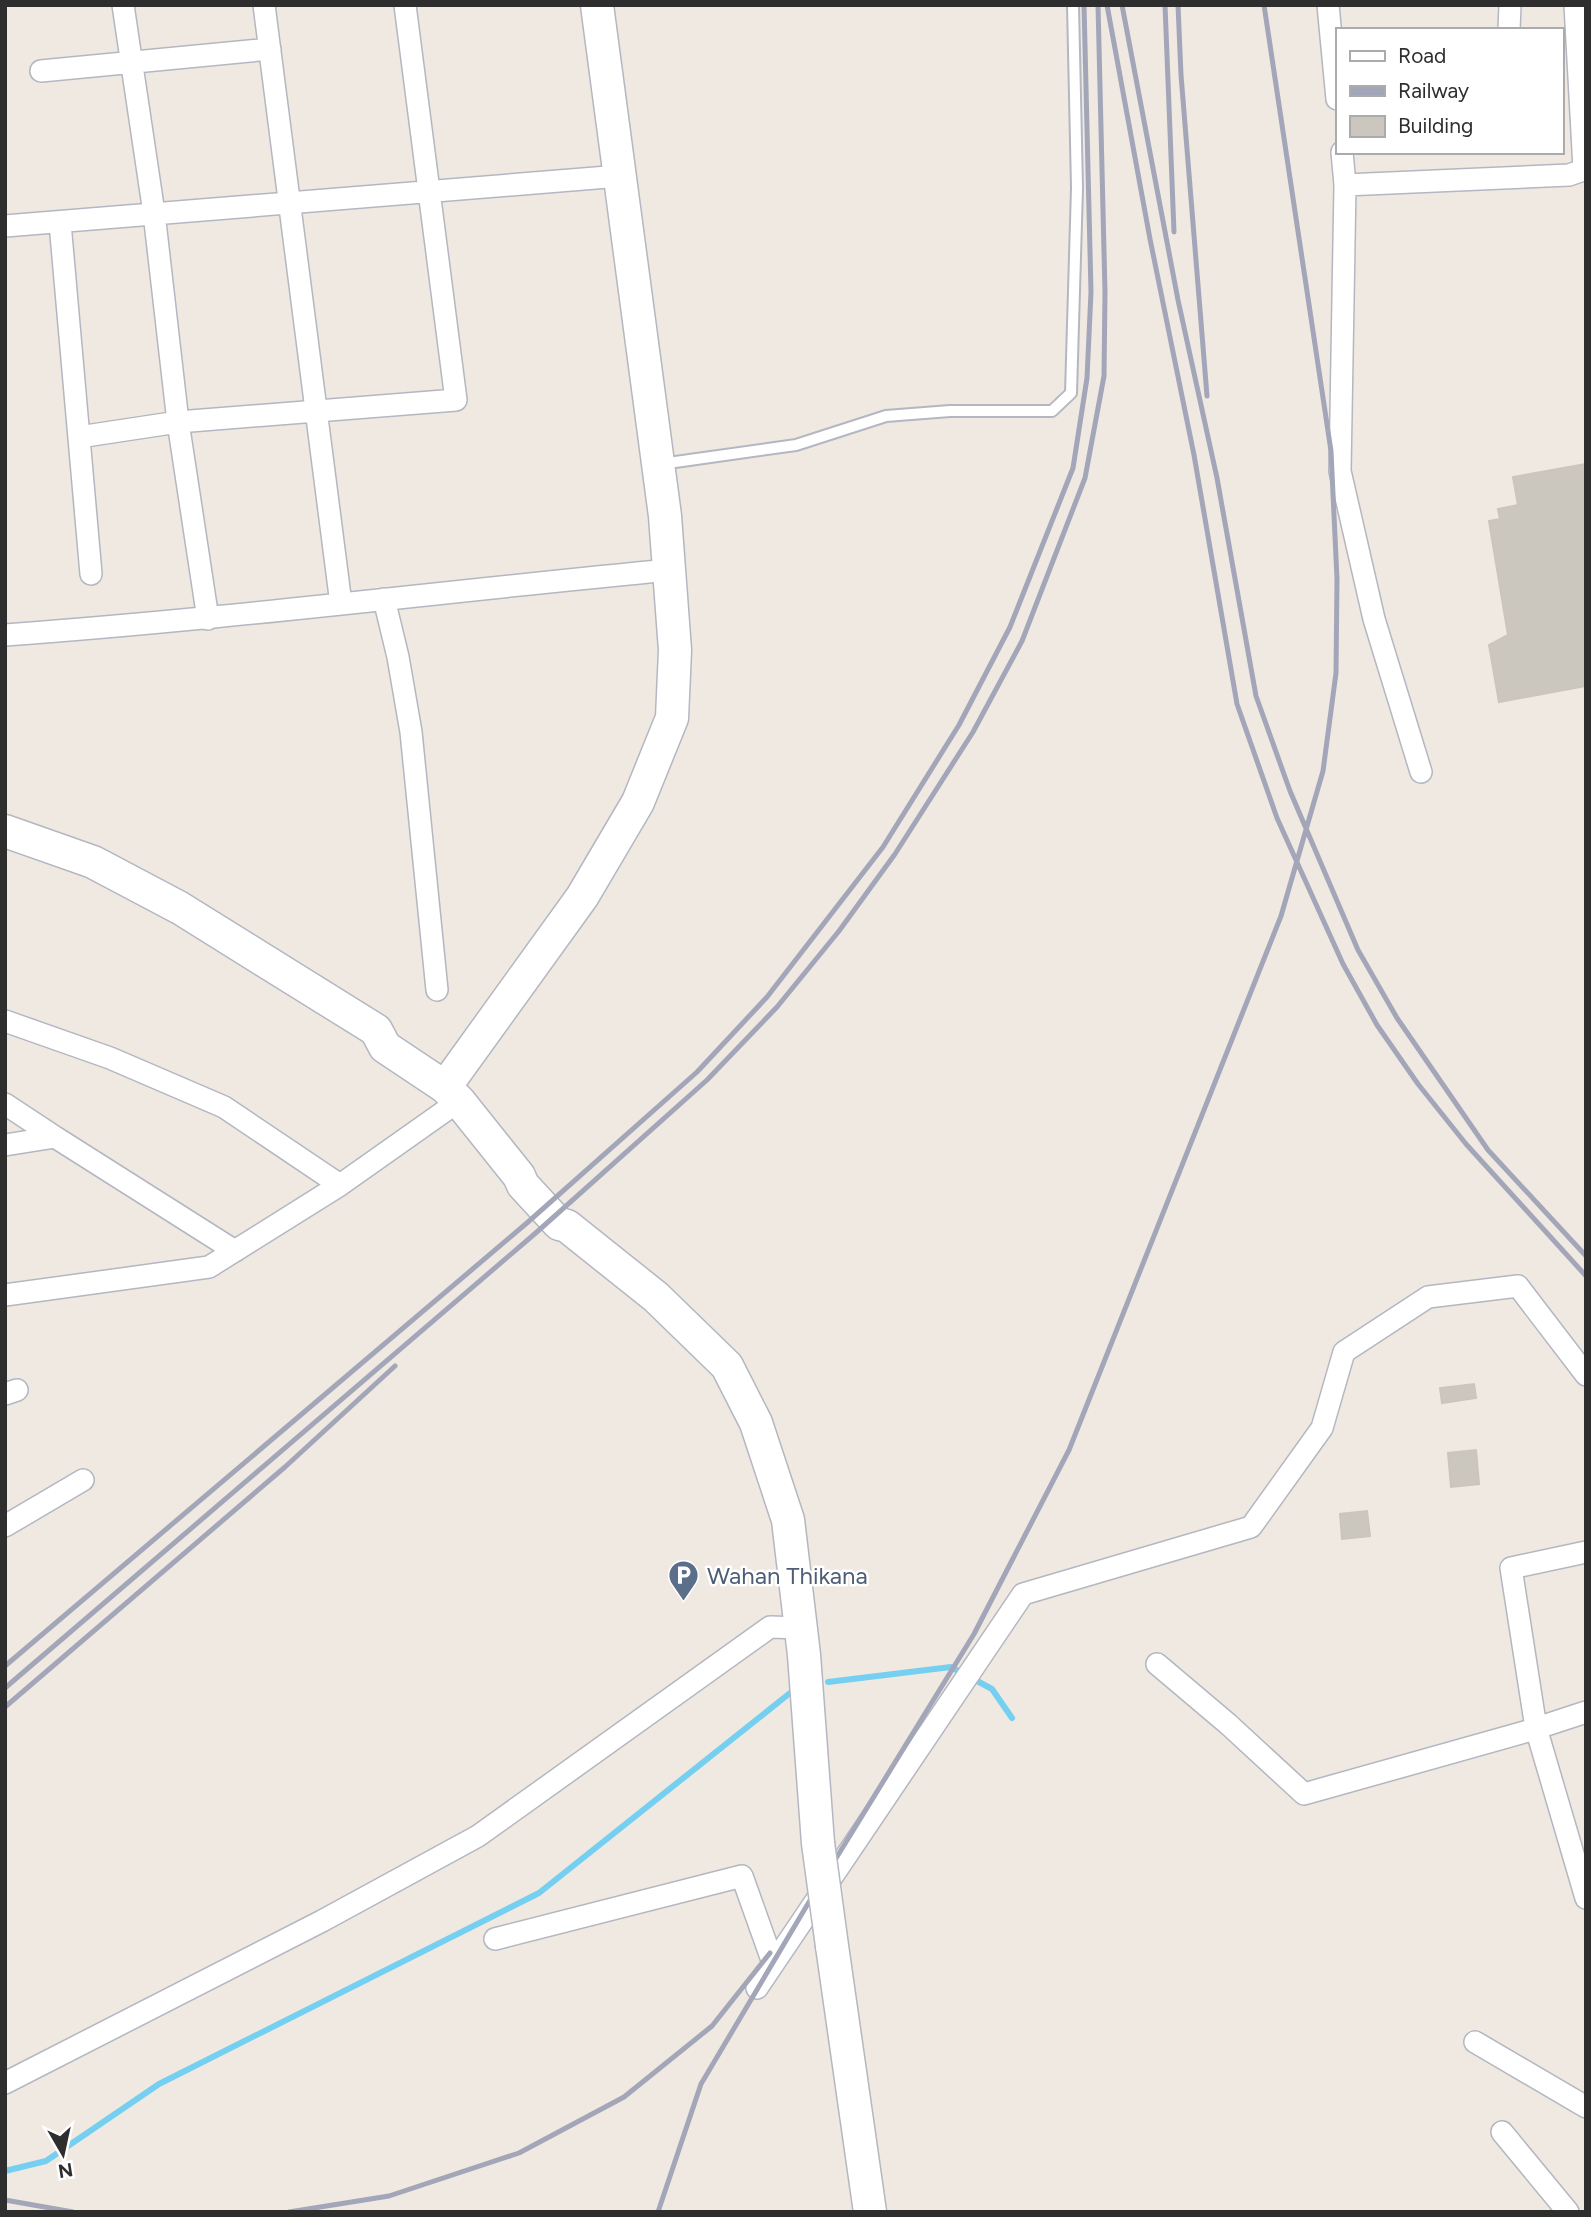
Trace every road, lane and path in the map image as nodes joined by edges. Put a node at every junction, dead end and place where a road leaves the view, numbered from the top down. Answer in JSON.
{"nodes":[{"id":1,"x":123,"y":5,"type":"edge"},
{"id":2,"x":264,"y":5,"type":"edge"},
{"id":3,"x":405,"y":5,"type":"edge"},
{"id":4,"x":597,"y":5,"type":"edge"},
{"id":5,"x":1073,"y":5,"type":"edge"},
{"id":6,"x":1328,"y":5,"type":"edge"},
{"id":7,"x":1510,"y":5,"type":"edge"},
{"id":8,"x":1575,"y":5,"type":"edge"},
{"id":9,"x":1509,"y":28,"type":"edge"},
{"id":10,"x":270,"y":49,"type":"junction"},
{"id":11,"x":131,"y":62,"type":"junction"},
{"id":12,"x":41,"y":71,"type":"dead end"},
{"id":13,"x":1336,"y":89,"type":"edge"},
{"id":14,"x":1342,"y":154,"type":"edge"},
{"id":15,"x":1585,"y":169,"type":"edge"},
{"id":16,"x":620,"y":176,"type":"junction"},
{"id":17,"x":1345,"y":185,"type":"junction"},
{"id":18,"x":428,"y":191,"type":"junction"},
{"id":19,"x":290,"y":201,"type":"junction"},
{"id":20,"x":154,"y":214,"type":"junction"},
{"id":21,"x":60,"y":223,"type":"junction"},
{"id":22,"x":5,"y":226,"type":"edge"},
{"id":23,"x":318,"y":411,"type":"junction"},
{"id":24,"x":178,"y":422,"type":"junction"},
{"id":25,"x":79,"y":437,"type":"junction"},
{"id":26,"x":658,"y":464,"type":"junction"},
{"id":27,"x":669,"y":570,"type":"junction"},
{"id":28,"x":91,"y":574,"type":"dead end"},
{"id":29,"x":384,"y":599,"type":"junction"},
{"id":30,"x":341,"y":604,"type":"junction"},
{"id":31,"x":208,"y":619,"type":"junction"},
{"id":32,"x":5,"y":635,"type":"edge"},
{"id":33,"x":1421,"y":772,"type":"dead end"},
{"id":34,"x":5,"y":831,"type":"edge"},
{"id":35,"x":5,"y":853,"type":"edge"},
{"id":36,"x":437,"y":990,"type":"dead end"},
{"id":37,"x":5,"y":1021,"type":"edge"},
{"id":38,"x":385,"y":1047,"type":"junction"},
{"id":39,"x":452,"y":1094,"type":"junction"},
{"id":40,"x":5,"y":1104,"type":"edge"},
{"id":41,"x":55,"y":1137,"type":"junction"},
{"id":42,"x":5,"y":1145,"type":"edge"},
{"id":43,"x":340,"y":1185,"type":"junction"},
{"id":44,"x":235,"y":1251,"type":"junction"},
{"id":45,"x":5,"y":1295,"type":"edge"},
{"id":46,"x":1586,"y":1376,"type":"edge"},
{"id":47,"x":83,"y":1480,"type":"dead end"},
{"id":48,"x":5,"y":1526,"type":"edge"},
{"id":49,"x":1586,"y":1552,"type":"edge"},
{"id":50,"x":801,"y":1628,"type":"junction"},
{"id":51,"x":1157,"y":1664,"type":"dead end"},
{"id":52,"x":1586,"y":1712,"type":"edge"},
{"id":53,"x":1536,"y":1728,"type":"junction"},
{"id":54,"x":1586,"y":1898,"type":"edge"},
{"id":55,"x":495,"y":1940,"type":"dead end"},
{"id":56,"x":773,"y":1964,"type":"junction"},
{"id":57,"x":757,"y":1988,"type":"dead end"},
{"id":58,"x":1475,"y":2042,"type":"dead end"},
{"id":59,"x":5,"y":2083,"type":"edge"},
{"id":60,"x":1584,"y":2105,"type":"edge"},
{"id":61,"x":1502,"y":2132,"type":"dead end"},
{"id":62,"x":870,"y":2212,"type":"edge"},
{"id":63,"x":1569,"y":2212,"type":"edge"}],
"edges":[{"from":1,"to":11,"type":"street"},
{"from":2,"to":10,"type":"street"},
{"from":3,"to":18,"type":"street"},
{"from":4,"to":16,"type":"main road"},
{"from":5,"to":26,"type":"lane"},
{"from":6,"to":13,"type":"street"},
{"from":7,"to":9,"type":"street"},
{"from":8,"to":15,"type":"street"},
{"from":10,"to":11,"type":"street"},
{"from":10,"to":19,"type":"street"},
{"from":11,"to":12,"type":"street"},
{"from":11,"to":20,"type":"street"},
{"from":14,"to":17,"type":"street"},
{"from":15,"to":17,"type":"street"},
{"from":16,"to":18,"type":"street"},
{"from":16,"to":26,"type":"main road"},
{"from":17,"to":33,"type":"street"},
{"from":18,"to":19,"type":"street"},
{"from":18,"to":23,"type":"street"},
{"from":19,"to":20,"type":"street"},
{"from":19,"to":23,"type":"street"},
{"from":20,"to":21,"type":"street"},
{"from":20,"to":24,"type":"street"},
{"from":21,"to":22,"type":"street"},
{"from":21,"to":25,"type":"street"},
{"from":23,"to":24,"type":"street"},
{"from":23,"to":30,"type":"street"},
{"from":24,"to":25,"type":"street"},
{"from":24,"to":31,"type":"street"},
{"from":25,"to":28,"type":"street"},
{"from":26,"to":27,"type":"main road"},
{"from":27,"to":29,"type":"street"},
{"from":27,"to":39,"type":"main road"},
{"from":29,"to":30,"type":"street"},
{"from":29,"to":36,"type":"street"},
{"from":30,"to":31,"type":"street"},
{"from":31,"to":32,"type":"street"},
{"from":34,"to":38,"type":"main road"},
{"from":35,"to":38,"type":"main road"},
{"from":37,"to":43,"type":"street"},
{"from":38,"to":39,"type":"main road"},
{"from":39,"to":43,"type":"street"},
{"from":39,"to":50,"type":"main road"},
{"from":40,"to":41,"type":"street"},
{"from":41,"to":42,"type":"street"},
{"from":41,"to":44,"type":"street"},
{"from":43,"to":44,"type":"street"},
{"from":44,"to":45,"type":"street"},
{"from":46,"to":56,"type":"street"},
{"from":47,"to":48,"type":"street"},
{"from":49,"to":53,"type":"street"},
{"from":50,"to":59,"type":"street"},
{"from":50,"to":62,"type":"main road","bridge":true},
{"from":51,"to":53,"type":"street"},
{"from":52,"to":53,"type":"street"},
{"from":53,"to":54,"type":"street"},
{"from":55,"to":56,"type":"street"},
{"from":56,"to":57,"type":"street"},
{"from":58,"to":60,"type":"street"},
{"from":61,"to":63,"type":"street"}]}
